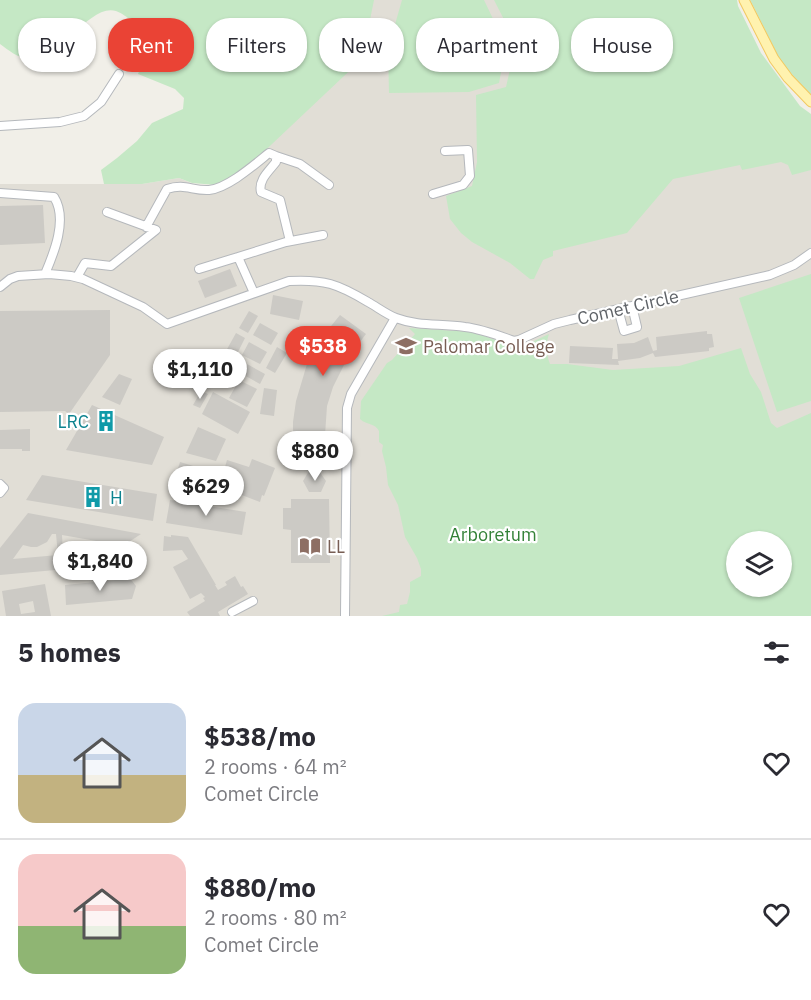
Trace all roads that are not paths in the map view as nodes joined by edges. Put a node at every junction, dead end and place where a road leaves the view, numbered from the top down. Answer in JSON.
{"nodes":[{"id":1,"x":744,"y":0,"type":"edge"},
{"id":2,"x":119,"y":74,"type":"dead end"},
{"id":3,"x":811,"y":102,"type":"edge"},
{"id":4,"x":0,"y":126,"type":"edge"},
{"id":5,"x":445,"y":151,"type":"dead end"},
{"id":6,"x":276,"y":156,"type":"junction"},
{"id":7,"x":328,"y":185,"type":"dead end"},
{"id":8,"x":0,"y":194,"type":"edge"},
{"id":9,"x":433,"y":194,"type":"dead end"},
{"id":10,"x":107,"y":212,"type":"dead end"},
{"id":11,"x":146,"y":227,"type":"junction"},
{"id":12,"x":323,"y":235,"type":"dead end"},
{"id":13,"x":290,"y":241,"type":"junction"},
{"id":14,"x":811,"y":253,"type":"edge"},
{"id":15,"x":238,"y":257,"type":"junction"},
{"id":16,"x":199,"y":269,"type":"dead end"},
{"id":17,"x":45,"y":274,"type":"junction"},
{"id":18,"x":77,"y":278,"type":"junction"},
{"id":19,"x":0,"y":287,"type":"edge"},
{"id":20,"x":254,"y":292,"type":"junction"},
{"id":21,"x":632,"y":306,"type":"junction"},
{"id":22,"x":618,"y":309,"type":"junction"},
{"id":23,"x":395,"y":318,"type":"junction"},
{"id":24,"x":0,"y":484,"type":"edge"},
{"id":25,"x":0,"y":493,"type":"edge"},
{"id":26,"x":253,"y":601,"type":"dead end"},
{"id":27,"x":232,"y":612,"type":"dead end"},
{"id":28,"x":345,"y":616,"type":"edge"}],
"edges":[{"from":1,"to":3,"type":"main road"},
{"from":2,"to":4,"type":"street"},
{"from":5,"to":9,"type":"street"},
{"from":6,"to":7,"type":"street"},
{"from":6,"to":11,"type":"street"},
{"from":6,"to":13,"type":"street"},
{"from":8,"to":17,"type":"street"},
{"from":10,"to":11,"type":"street"},
{"from":11,"to":18,"type":"street"},
{"from":12,"to":13,"type":"street"},
{"from":13,"to":15,"type":"street"},
{"from":14,"to":21,"type":"street","name":"Comet Circle"},
{"from":15,"to":16,"type":"street"},
{"from":15,"to":20,"type":"street"},
{"from":17,"to":18,"type":"street","name":"Comet Circle"},
{"from":17,"to":19,"type":"street","name":"Comet Circle"},
{"from":18,"to":20,"type":"street","name":"Comet Circle"},
{"from":20,"to":23,"type":"street","name":"Comet Circle"},
{"from":21,"to":22,"type":"street","name":"Comet Circle"},
{"from":21,"to":22,"type":"street"},
{"from":22,"to":23,"type":"street","name":"Comet Circle"},
{"from":23,"to":28,"type":"street"},
{"from":24,"to":25,"type":"street"},
{"from":26,"to":27,"type":"street"}]}
